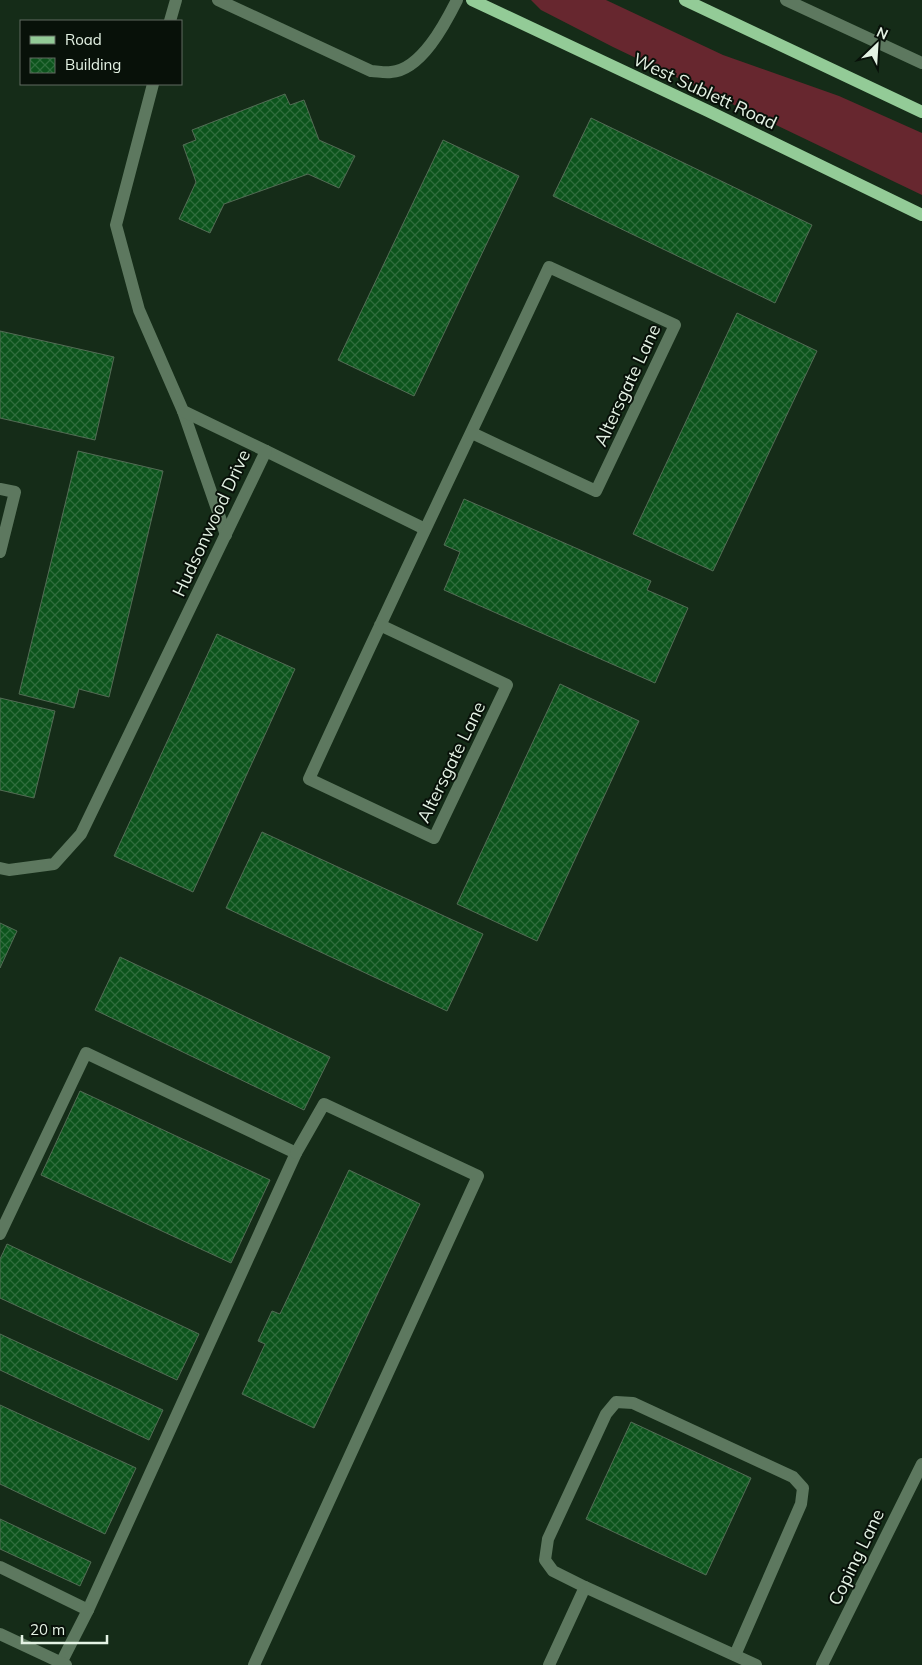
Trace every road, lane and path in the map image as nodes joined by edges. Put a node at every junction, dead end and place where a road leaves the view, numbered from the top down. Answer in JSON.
{"nodes":[{"id":1,"x":176,"y":0,"type":"edge"},
{"id":2,"x":218,"y":0,"type":"edge"},
{"id":3,"x":457,"y":0,"type":"edge"},
{"id":4,"x":472,"y":0,"type":"edge"},
{"id":5,"x":686,"y":0,"type":"edge"},
{"id":6,"x":786,"y":0,"type":"edge"},
{"id":7,"x":170,"y":20,"type":"edge"},
{"id":8,"x":922,"y":63,"type":"edge"},
{"id":9,"x":153,"y":85,"type":"edge"},
{"id":10,"x":922,"y":112,"type":"edge"},
{"id":11,"x":922,"y":215,"type":"edge"},
{"id":12,"x":183,"y":411,"type":"junction"},
{"id":13,"x":472,"y":433,"type":"junction"},
{"id":14,"x":266,"y":451,"type":"junction"},
{"id":15,"x":0,"y":488,"type":"edge"},
{"id":16,"x":425,"y":529,"type":"junction"},
{"id":17,"x":226,"y":535,"type":"junction"},
{"id":18,"x":0,"y":552,"type":"edge"},
{"id":19,"x":380,"y":625,"type":"junction"},
{"id":20,"x":0,"y":868,"type":"edge"},
{"id":21,"x":296,"y":1153,"type":"junction"},
{"id":22,"x":0,"y":1234,"type":"edge"},
{"id":23,"x":922,"y":1464,"type":"edge"},
{"id":24,"x":0,"y":1567,"type":"edge"},
{"id":25,"x":585,"y":1587,"type":"junction"},
{"id":26,"x":88,"y":1610,"type":"junction"},
{"id":27,"x":0,"y":1634,"type":"edge"},
{"id":28,"x":734,"y":1655,"type":"junction"},
{"id":29,"x":64,"y":1664,"type":"edge"},
{"id":30,"x":254,"y":1665,"type":"edge"},
{"id":31,"x":549,"y":1665,"type":"edge"},
{"id":32,"x":756,"y":1665,"type":"edge"},
{"id":33,"x":822,"y":1665,"type":"edge"}],
"edges":[{"from":1,"to":7,"type":"street"},
{"from":2,"to":3,"type":"street"},
{"from":4,"to":11,"type":"main road","name":"West Sublett Road"},
{"from":5,"to":10,"type":"main road"},
{"from":6,"to":8,"type":"street"},
{"from":9,"to":12,"type":"street"},
{"from":12,"to":14,"type":"street","name":"Hudsonwood Drive"},
{"from":12,"to":17,"type":"street"},
{"from":13,"to":13,"type":"street","name":"Altersgate Lane"},
{"from":13,"to":16,"type":"street","name":"Altersgate Lane"},
{"from":14,"to":16,"type":"street"},
{"from":14,"to":17,"type":"street","name":"Hudsonwood Drive"},
{"from":15,"to":18,"type":"street"},
{"from":16,"to":19,"type":"street","name":"Altersgate Lane"},
{"from":17,"to":20,"type":"street","name":"Hudsonwood Drive"},
{"from":19,"to":19,"type":"street","name":"Altersgate Lane"},
{"from":21,"to":22,"type":"street"},
{"from":21,"to":26,"type":"street"},
{"from":21,"to":30,"type":"street"},
{"from":23,"to":33,"type":"street","name":"Coping Lane"},
{"from":24,"to":26,"type":"street"},
{"from":25,"to":28,"type":"street"},
{"from":25,"to":28,"type":"street"},
{"from":25,"to":31,"type":"street"},
{"from":26,"to":29,"type":"street"},
{"from":27,"to":29,"type":"street"},
{"from":28,"to":32,"type":"street"}]}
